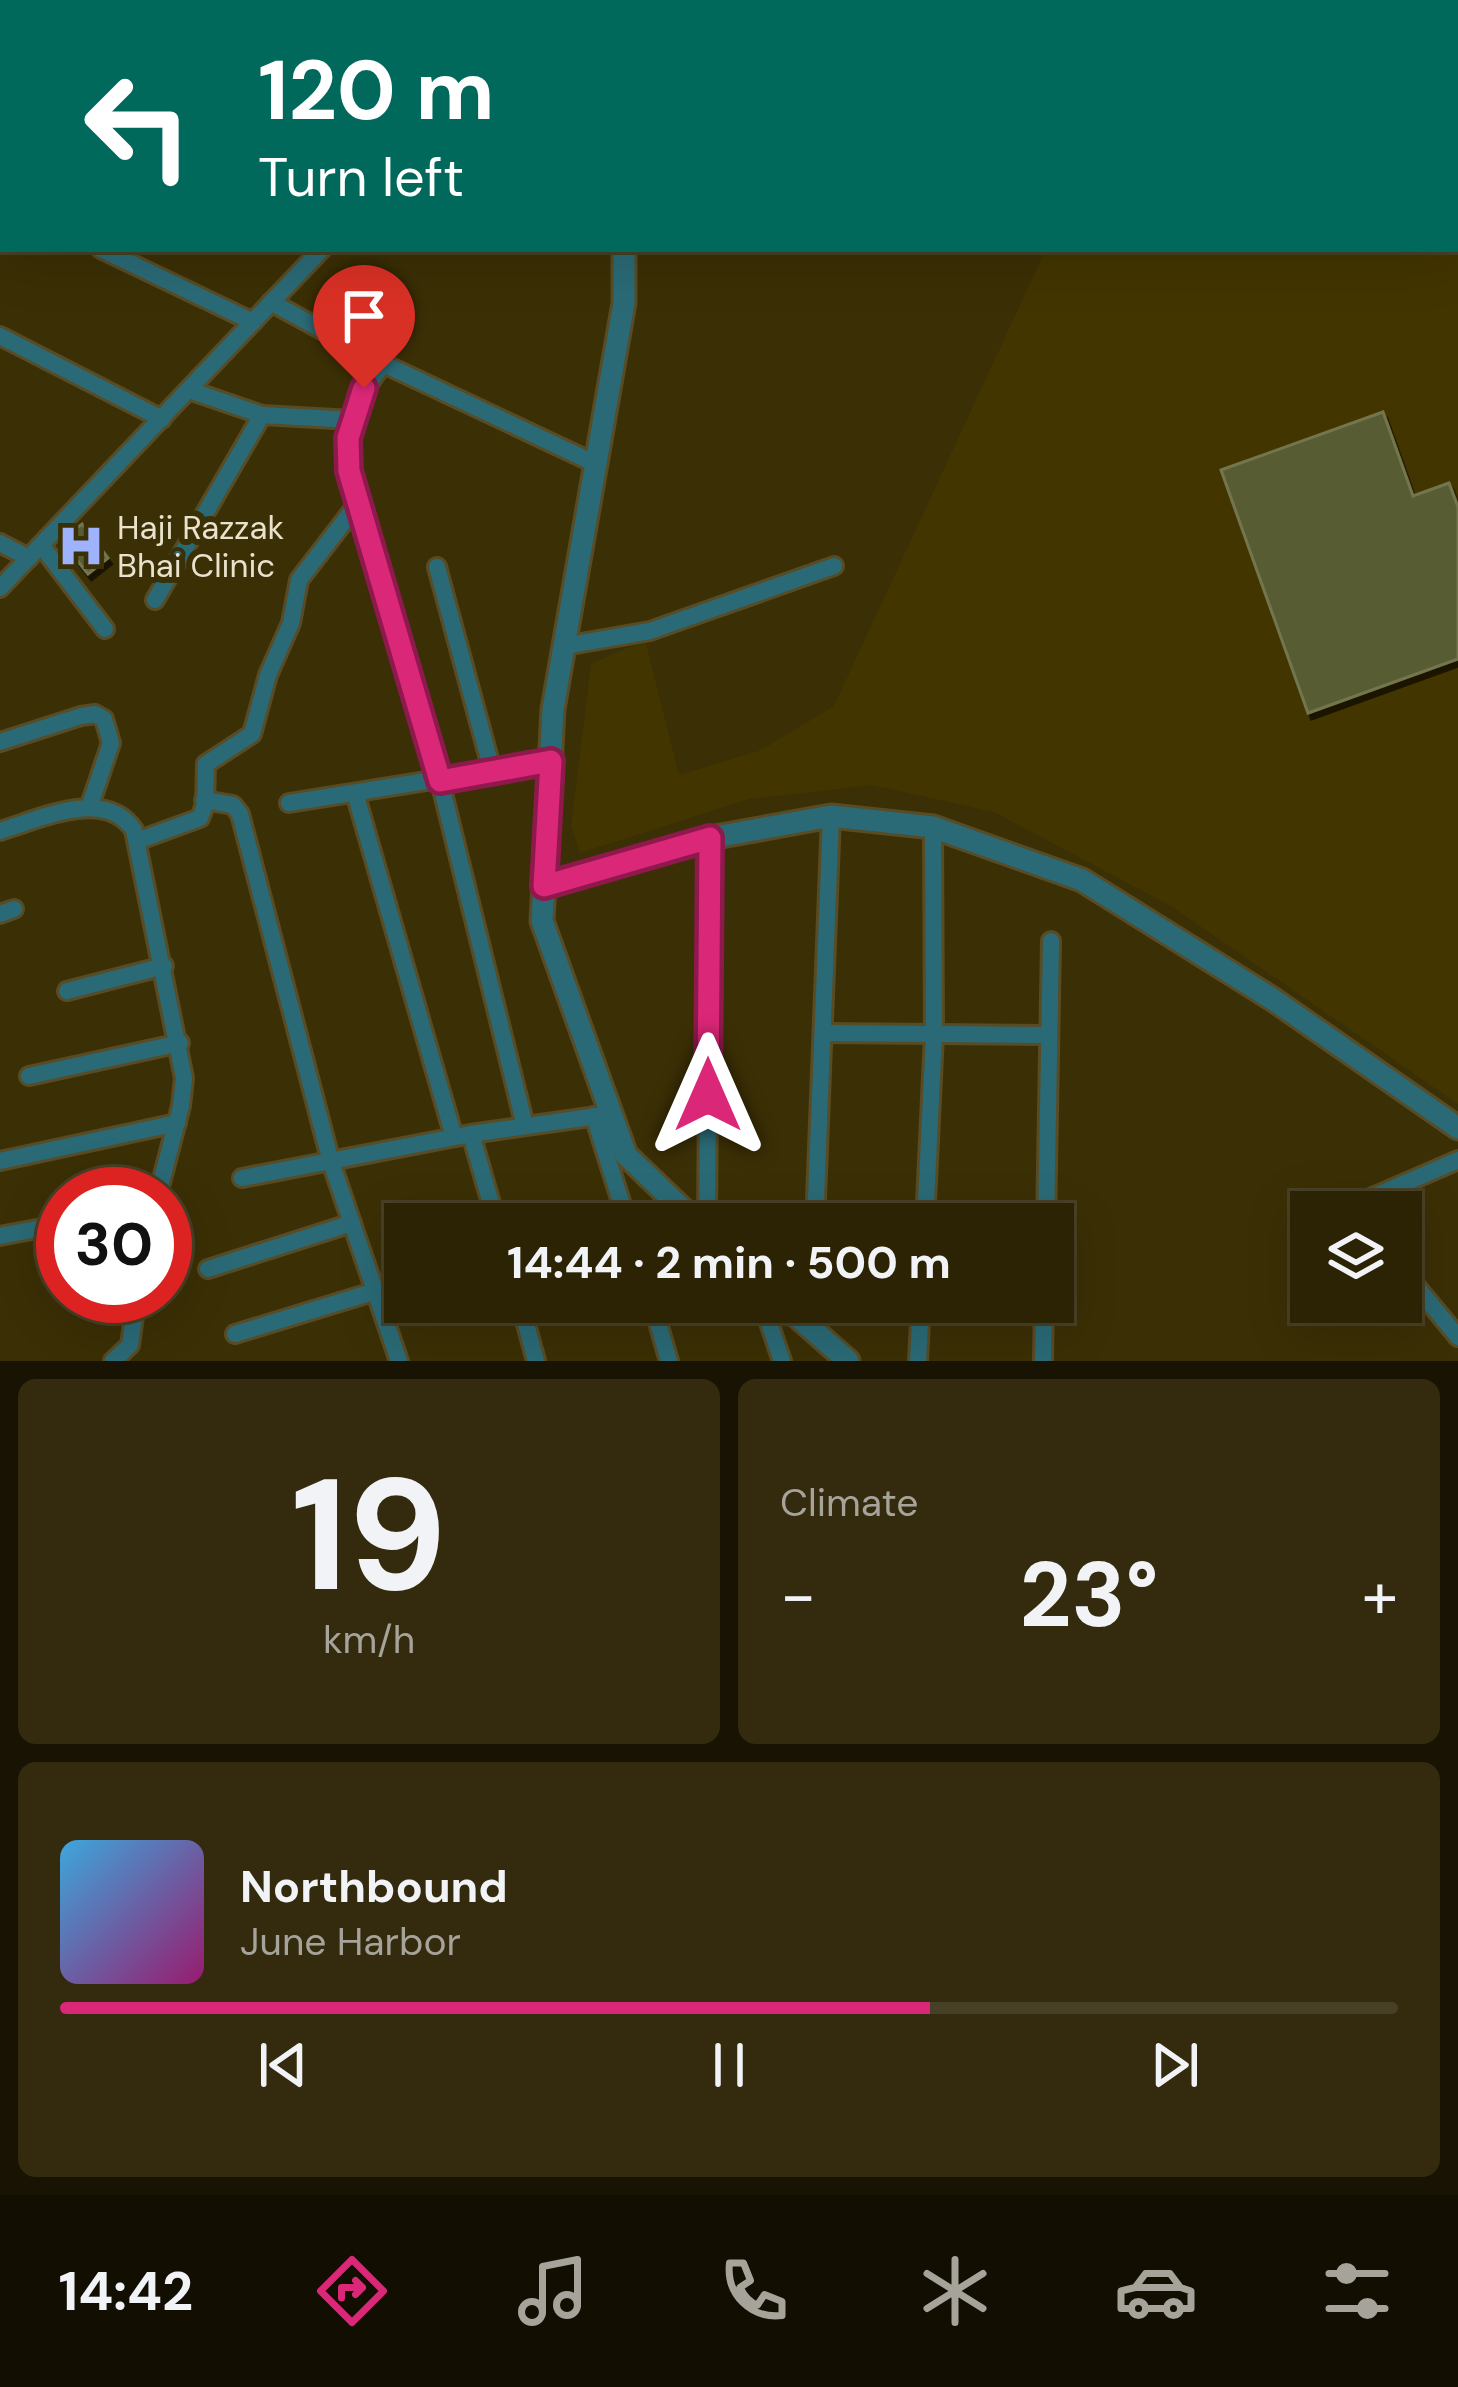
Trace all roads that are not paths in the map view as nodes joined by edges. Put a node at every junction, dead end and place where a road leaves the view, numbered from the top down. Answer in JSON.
{"nodes":[{"id":1,"x":107,"y":252,"type":"edge"},
{"id":2,"x":319,"y":252,"type":"edge"},
{"id":3,"x":624,"y":252,"type":"edge"},
{"id":4,"x":271,"y":302,"type":"junction"},
{"id":5,"x":253,"y":322,"type":"junction"},
{"id":6,"x":0,"y":336,"type":"edge"},
{"id":7,"x":384,"y":364,"type":"junction"},
{"id":8,"x":189,"y":390,"type":"junction"},
{"id":9,"x":262,"y":416,"type":"junction"},
{"id":10,"x":162,"y":419,"type":"junction"},
{"id":11,"x":353,"y":420,"type":"junction"},
{"id":12,"x":596,"y":464,"type":"junction"},
{"id":13,"x":359,"y":502,"type":"junction"},
{"id":14,"x":0,"y":543,"type":"edge"},
{"id":15,"x":35,"y":552,"type":"junction"},
{"id":16,"x":834,"y":566,"type":"dead end"},
{"id":17,"x":436,"y":567,"type":"dead end"},
{"id":18,"x":0,"y":588,"type":"edge"},
{"id":19,"x":154,"y":600,"type":"dead end"},
{"id":20,"x":105,"y":629,"type":"dead end"},
{"id":21,"x":564,"y":646,"type":"junction"},
{"id":22,"x":0,"y":742,"type":"edge"},
{"id":23,"x":551,"y":761,"type":"junction"},
{"id":24,"x":492,"y":770,"type":"junction"},
{"id":25,"x":440,"y":781,"type":"junction"},
{"id":26,"x":355,"y":793,"type":"junction"},
{"id":27,"x":204,"y":800,"type":"junction"},
{"id":28,"x":289,"y":803,"type":"dead end"},
{"id":29,"x":89,"y":808,"type":"junction"},
{"id":30,"x":831,"y":816,"type":"junction"},
{"id":31,"x":933,"y":827,"type":"junction"},
{"id":32,"x":0,"y":831,"type":"edge"},
{"id":33,"x":710,"y":838,"type":"junction"},
{"id":34,"x":137,"y":842,"type":"junction"},
{"id":35,"x":544,"y":886,"type":"junction"},
{"id":36,"x":1052,"y":941,"type":"dead end"},
{"id":37,"x":164,"y":966,"type":"junction"},
{"id":38,"x":67,"y":991,"type":"dead end"},
{"id":39,"x":824,"y":1033,"type":"junction"},
{"id":40,"x":934,"y":1035,"type":"junction"},
{"id":41,"x":1049,"y":1035,"type":"junction"},
{"id":42,"x":180,"y":1043,"type":"junction"},
{"id":43,"x":29,"y":1076,"type":"dead end"},
{"id":44,"x":603,"y":1115,"type":"junction"},
{"id":45,"x":177,"y":1124,"type":"junction"},
{"id":46,"x":525,"y":1126,"type":"junction"},
{"id":47,"x":1458,"y":1127,"type":"edge"},
{"id":48,"x":462,"y":1136,"type":"junction"},
{"id":49,"x":1458,"y":1160,"type":"edge"},
{"id":50,"x":0,"y":1161,"type":"edge"},
{"id":51,"x":331,"y":1162,"type":"junction"},
{"id":52,"x":165,"y":1167,"type":"edge"},
{"id":53,"x":242,"y":1178,"type":"dead end"},
{"id":54,"x":1386,"y":1191,"type":"edge"},
{"id":55,"x":489,"y":1203,"type":"edge"},
{"id":56,"x":623,"y":1203,"type":"edge"},
{"id":57,"x":680,"y":1203,"type":"edge"},
{"id":58,"x":703,"y":1203,"type":"edge"},
{"id":59,"x":816,"y":1203,"type":"edge"},
{"id":60,"x":926,"y":1203,"type":"edge"},
{"id":61,"x":1046,"y":1203,"type":"edge"},
{"id":62,"x":352,"y":1223,"type":"junction"},
{"id":63,"x":36,"y":1229,"type":"edge"},
{"id":64,"x":0,"y":1236,"type":"edge"},
{"id":65,"x":208,"y":1269,"type":"dead end"},
{"id":66,"x":376,"y":1291,"type":"junction"},
{"id":67,"x":1422,"y":1293,"type":"edge"},
{"id":68,"x":133,"y":1323,"type":"edge"},
{"id":69,"x":526,"y":1323,"type":"edge"},
{"id":70,"x":658,"y":1323,"type":"edge"},
{"id":71,"x":769,"y":1323,"type":"edge"},
{"id":72,"x":803,"y":1323,"type":"edge"},
{"id":73,"x":809,"y":1323,"type":"edge"},
{"id":74,"x":920,"y":1323,"type":"edge"},
{"id":75,"x":1044,"y":1323,"type":"edge"},
{"id":76,"x":809,"y":1329,"type":"junction"},
{"id":77,"x":235,"y":1334,"type":"dead end"},
{"id":78,"x":1458,"y":1337,"type":"edge"},
{"id":79,"x":114,"y":1361,"type":"edge"},
{"id":80,"x":399,"y":1361,"type":"edge"},
{"id":81,"x":536,"y":1361,"type":"edge"},
{"id":82,"x":669,"y":1361,"type":"edge"},
{"id":83,"x":782,"y":1361,"type":"edge"},
{"id":84,"x":848,"y":1361,"type":"edge"},
{"id":85,"x":918,"y":1361,"type":"edge"},
{"id":86,"x":1043,"y":1361,"type":"edge"}],
"edges":[{"from":1,"to":5,"type":"street"},
{"from":2,"to":4,"type":"street"},
{"from":3,"to":12,"type":"street"},
{"from":4,"to":5,"type":"street"},
{"from":4,"to":7,"type":"street"},
{"from":5,"to":8,"type":"street"},
{"from":6,"to":10,"type":"street"},
{"from":7,"to":11,"type":"street"},
{"from":7,"to":12,"type":"street"},
{"from":8,"to":9,"type":"street"},
{"from":8,"to":10,"type":"street"},
{"from":9,"to":11,"type":"street"},
{"from":9,"to":19,"type":"street"},
{"from":10,"to":15,"type":"street"},
{"from":11,"to":13,"type":"street"},
{"from":12,"to":21,"type":"street"},
{"from":13,"to":25,"type":"street"},
{"from":13,"to":27,"type":"street"},
{"from":14,"to":15,"type":"street"},
{"from":15,"to":18,"type":"street"},
{"from":15,"to":20,"type":"street"},
{"from":16,"to":21,"type":"street"},
{"from":17,"to":24,"type":"street"},
{"from":21,"to":23,"type":"street"},
{"from":22,"to":29,"type":"street"},
{"from":23,"to":24,"type":"street"},
{"from":23,"to":35,"type":"street"},
{"from":24,"to":25,"type":"street"},
{"from":25,"to":26,"type":"street"},
{"from":25,"to":46,"type":"street"},
{"from":26,"to":28,"type":"street"},
{"from":26,"to":48,"type":"street"},
{"from":27,"to":34,"type":"street"},
{"from":27,"to":51,"type":"street"},
{"from":29,"to":32,"type":"street"},
{"from":29,"to":34,"type":"street"},
{"from":30,"to":31,"type":"street"},
{"from":30,"to":33,"type":"street"},
{"from":30,"to":39,"type":"street"},
{"from":31,"to":40,"type":"street"},
{"from":31,"to":47,"type":"street"},
{"from":33,"to":35,"type":"street"},
{"from":33,"to":58,"type":"street"},
{"from":34,"to":37,"type":"street"},
{"from":35,"to":44,"type":"street"},
{"from":36,"to":41,"type":"street"},
{"from":37,"to":38,"type":"street"},
{"from":37,"to":42,"type":"street"},
{"from":39,"to":40,"type":"street"},
{"from":39,"to":59,"type":"street"},
{"from":40,"to":41,"type":"street"},
{"from":40,"to":60,"type":"street"},
{"from":41,"to":61,"type":"street"},
{"from":42,"to":43,"type":"street"},
{"from":42,"to":45,"type":"street"},
{"from":44,"to":46,"type":"street"},
{"from":44,"to":56,"type":"street"},
{"from":44,"to":57,"type":"street"},
{"from":45,"to":50,"type":"street"},
{"from":45,"to":52,"type":"street"},
{"from":46,"to":48,"type":"street"},
{"from":48,"to":51,"type":"street"},
{"from":48,"to":55,"type":"street"},
{"from":49,"to":54,"type":"street"},
{"from":51,"to":53,"type":"street"},
{"from":51,"to":62,"type":"street"},
{"from":62,"to":65,"type":"street"},
{"from":62,"to":66,"type":"street"},
{"from":63,"to":64,"type":"street"},
{"from":66,"to":77,"type":"street"},
{"from":66,"to":80,"type":"street"},
{"from":67,"to":78,"type":"street"},
{"from":68,"to":79,"type":"street"},
{"from":69,"to":81,"type":"street"},
{"from":70,"to":82,"type":"street"},
{"from":71,"to":83,"type":"street"},
{"from":72,"to":76,"type":"street"},
{"from":73,"to":76,"type":"street"},
{"from":74,"to":85,"type":"street"},
{"from":75,"to":86,"type":"street"},
{"from":76,"to":84,"type":"street"}]}
